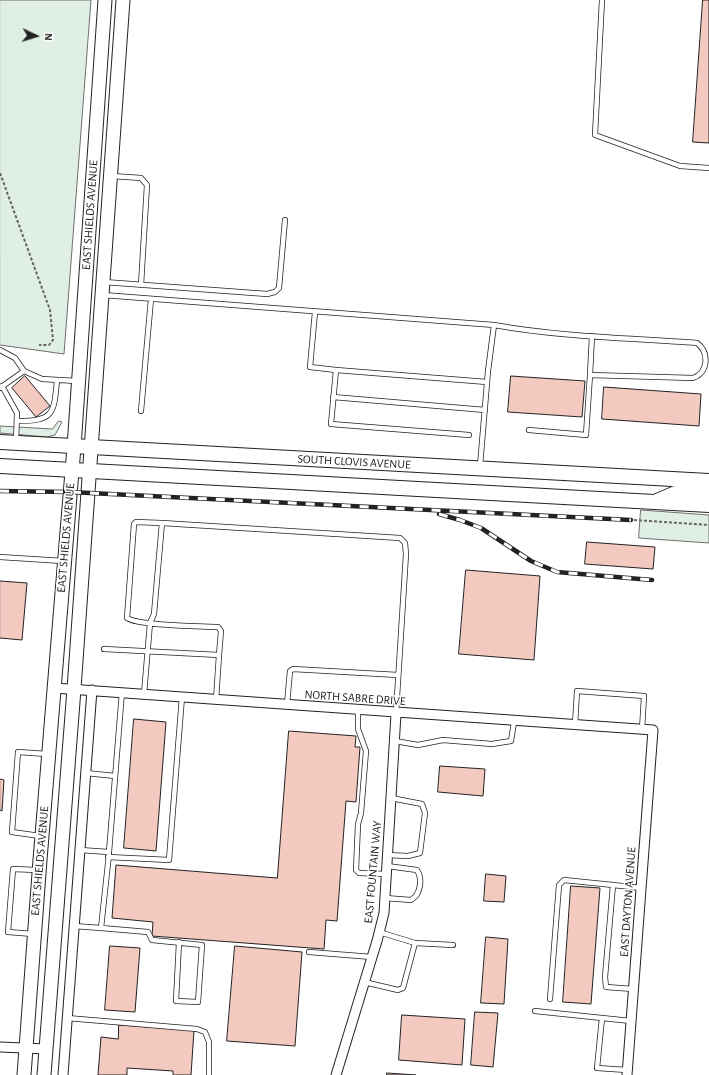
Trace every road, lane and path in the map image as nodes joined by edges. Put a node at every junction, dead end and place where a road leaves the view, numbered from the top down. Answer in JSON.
{"nodes":[{"id":1,"x":105,"y":0,"type":"edge"},
{"id":2,"x":123,"y":0,"type":"edge"},
{"id":3,"x":602,"y":0,"type":"edge"},
{"id":4,"x":94,"y":157,"type":"junction"},
{"id":5,"x":709,"y":168,"type":"edge"},
{"id":6,"x":0,"y":173,"type":"edge"},
{"id":7,"x":110,"y":176,"type":"junction"},
{"id":8,"x":285,"y":220,"type":"dead end"},
{"id":9,"x":141,"y":285,"type":"junction"},
{"id":10,"x":102,"y":289,"type":"junction"},
{"id":11,"x":151,"y":299,"type":"junction"},
{"id":12,"x":315,"y":312,"type":"junction"},
{"id":13,"x":494,"y":325,"type":"junction"},
{"id":14,"x":592,"y":336,"type":"junction"},
{"id":15,"x":39,"y":345,"type":"dead end"},
{"id":16,"x":0,"y":350,"type":"edge"},
{"id":17,"x":336,"y":370,"type":"junction"},
{"id":18,"x":24,"y":371,"type":"junction"},
{"id":19,"x":590,"y":375,"type":"junction"},
{"id":20,"x":57,"y":380,"type":"junction"},
{"id":21,"x":79,"y":381,"type":"junction"},
{"id":22,"x":487,"y":382,"type":"junction"},
{"id":23,"x":1,"y":387,"type":"edge"},
{"id":24,"x":333,"y":397,"type":"junction"},
{"id":25,"x":485,"y":410,"type":"junction"},
{"id":26,"x":141,"y":411,"type":"dead end"},
{"id":27,"x":17,"y":421,"type":"junction"},
{"id":28,"x":529,"y":430,"type":"dead end"},
{"id":29,"x":469,"y":435,"type":"dead end"},
{"id":30,"x":0,"y":442,"type":"edge"},
{"id":31,"x":16,"y":443,"type":"junction"},
{"id":32,"x":74,"y":447,"type":"junction"},
{"id":33,"x":92,"y":448,"type":"junction"},
{"id":34,"x":0,"y":466,"type":"edge"},
{"id":35,"x":480,"y":469,"type":"junction"},
{"id":36,"x":72,"y":471,"type":"junction"},
{"id":37,"x":90,"y":472,"type":"junction"},
{"id":38,"x":709,"y":481,"type":"edge"},
{"id":39,"x":709,"y":492,"type":"edge"},
{"id":40,"x":653,"y":502,"type":"junction"},
{"id":41,"x":709,"y":506,"type":"edge"},
{"id":42,"x":634,"y":520,"type":"dead end"},
{"id":43,"x":162,"y":523,"type":"junction"},
{"id":44,"x":709,"y":525,"type":"edge"},
{"id":45,"x":0,"y":557,"type":"edge"},
{"id":46,"x":64,"y":561,"type":"junction"},
{"id":47,"x":150,"y":623,"type":"junction"},
{"id":48,"x":104,"y":649,"type":"dead end"},
{"id":49,"x":147,"y":652,"type":"junction"},
{"id":50,"x":219,"y":655,"type":"junction"},
{"id":51,"x":398,"y":675,"type":"junction"},
{"id":52,"x":54,"y":688,"type":"junction"},
{"id":53,"x":74,"y":689,"type":"junction"},
{"id":54,"x":92,"y":690,"type":"junction"},
{"id":55,"x":122,"y":692,"type":"junction"},
{"id":56,"x":144,"y":694,"type":"junction"},
{"id":57,"x":182,"y":697,"type":"junction"},
{"id":58,"x":216,"y":700,"type":"junction"},
{"id":59,"x":287,"y":705,"type":"junction"},
{"id":60,"x":358,"y":711,"type":"junction"},
{"id":61,"x":396,"y":714,"type":"junction"},
{"id":62,"x":514,"y":722,"type":"junction"},
{"id":63,"x":575,"y":725,"type":"junction"},
{"id":64,"x":642,"y":730,"type":"junction"},
{"id":65,"x":653,"y":730,"type":"joint"},
{"id":66,"x":395,"y":742,"type":"junction"},
{"id":67,"x":49,"y":754,"type":"junction"},
{"id":68,"x":86,"y":773,"type":"junction"},
{"id":69,"x":115,"y":776,"type":"junction"},
{"id":70,"x":391,"y":798,"type":"junction"},
{"id":71,"x":42,"y":836,"type":"junction"},
{"id":72,"x":80,"y":850,"type":"junction"},
{"id":73,"x":108,"y":854,"type":"junction"},
{"id":74,"x":387,"y":855,"type":"junction"},
{"id":75,"x":39,"y":870,"type":"junction"},
{"id":76,"x":386,"y":870,"type":"junction"},
{"id":77,"x":612,"y":885,"type":"junction"},
{"id":78,"x":641,"y":888,"type":"junction"},
{"id":79,"x":385,"y":898,"type":"junction"},
{"id":80,"x":74,"y":926,"type":"junction"},
{"id":81,"x":102,"y":928,"type":"junction"},
{"id":82,"x":379,"y":932,"type":"junction"},
{"id":83,"x":34,"y":934,"type":"junction"},
{"id":84,"x":178,"y":942,"type":"junction"},
{"id":85,"x":414,"y":943,"type":"junction"},
{"id":86,"x":453,"y":945,"type":"dead end"},
{"id":87,"x":309,"y":952,"type":"dead end"},
{"id":88,"x":372,"y":957,"type":"junction"},
{"id":89,"x":364,"y":982,"type":"junction"},
{"id":90,"x":633,"y":989,"type":"junction"},
{"id":91,"x":550,"y":999,"type":"dead end"},
{"id":92,"x":535,"y":1011,"type":"dead end"},
{"id":93,"x":67,"y":1018,"type":"junction"},
{"id":94,"x":602,"y":1018,"type":"junction"},
{"id":95,"x":631,"y":1021,"type":"junction"},
{"id":96,"x":0,"y":1047,"type":"edge"},
{"id":97,"x":26,"y":1047,"type":"junction"},
{"id":98,"x":46,"y":1049,"type":"junction"},
{"id":99,"x":627,"y":1073,"type":"edge"},
{"id":100,"x":24,"y":1075,"type":"edge"},
{"id":101,"x":44,"y":1075,"type":"edge"},
{"id":102,"x":63,"y":1075,"type":"edge"},
{"id":103,"x":209,"y":1075,"type":"edge"},
{"id":104,"x":336,"y":1075,"type":"edge"}],
"edges":[{"from":1,"to":4,"type":"main road","name":"EAST SHIELDS AVENUE"},
{"from":2,"to":7,"type":"main road","name":"EAST SHIELDS AVENUE"},
{"from":3,"to":5,"type":"lane"},
{"from":4,"to":10,"type":"main road"},
{"from":4,"to":21,"type":"main road","name":"EAST SHIELDS AVENUE"},
{"from":6,"to":15,"type":"path"},
{"from":7,"to":9,"type":"lane"},
{"from":7,"to":10,"type":"main road","name":"EAST SHIELDS AVENUE"},
{"from":8,"to":9,"type":"lane"},
{"from":9,"to":10,"type":"lane"},
{"from":10,"to":11,"type":"lane"},
{"from":10,"to":33,"type":"main road","name":"EAST SHIELDS AVENUE"},
{"from":11,"to":12,"type":"lane"},
{"from":11,"to":26,"type":"lane"},
{"from":12,"to":13,"type":"lane"},
{"from":12,"to":17,"type":"lane"},
{"from":13,"to":14,"type":"lane"},
{"from":13,"to":22,"type":"lane"},
{"from":14,"to":19,"type":"lane"},
{"from":14,"to":19,"type":"lane"},
{"from":16,"to":18,"type":"lane"},
{"from":17,"to":22,"type":"lane"},
{"from":17,"to":24,"type":"lane"},
{"from":18,"to":20,"type":"lane"},
{"from":18,"to":23,"type":"lane"},
{"from":19,"to":28,"type":"lane"},
{"from":20,"to":21,"type":"lane"},
{"from":20,"to":27,"type":"lane"},
{"from":21,"to":32,"type":"main road","name":"EAST SHIELDS AVENUE"},
{"from":22,"to":25,"type":"lane"},
{"from":23,"to":27,"type":"lane"},
{"from":24,"to":25,"type":"lane"},
{"from":24,"to":29,"type":"lane"},
{"from":25,"to":35,"type":"lane"},
{"from":27,"to":31,"type":"lane"},
{"from":30,"to":31,"type":"main road","name":"SOUTH CLOVIS AVENUE"},
{"from":31,"to":32,"type":"main road","name":"SOUTH CLOVIS AVENUE"},
{"from":32,"to":33,"type":"main road","name":"SOUTH CLOVIS AVENUE"},
{"from":32,"to":36,"type":"main road","name":"EAST SHIELDS AVENUE"},
{"from":33,"to":35,"type":"main road","name":"SOUTH CLOVIS AVENUE"},
{"from":33,"to":37,"type":"main road","name":"EAST SHIELDS AVENUE"},
{"from":34,"to":36,"type":"main road","name":"SOUTH CLOVIS AVENUE"},
{"from":35,"to":38,"type":"main road","name":"SOUTH CLOVIS AVENUE"},
{"from":36,"to":37,"type":"main road","name":"SOUTH CLOVIS AVENUE"},
{"from":36,"to":46,"type":"main road","name":"EAST SHIELDS AVENUE"},
{"from":37,"to":40,"type":"main road","name":"SOUTH CLOVIS AVENUE"},
{"from":37,"to":53,"type":"main road","name":"EAST SHIELDS AVENUE"},
{"from":39,"to":40,"type":"main road"},
{"from":40,"to":41,"type":"main road","name":"SOUTH CLOVIS AVENUE"},
{"from":42,"to":44,"type":"path"},
{"from":43,"to":47,"type":"lane"},
{"from":43,"to":47,"type":"lane"},
{"from":43,"to":51,"type":"lane"},
{"from":45,"to":46,"type":"lane"},
{"from":46,"to":52,"type":"main road","name":"EAST SHIELDS AVENUE"},
{"from":47,"to":49,"type":"lane"},
{"from":47,"to":50,"type":"lane"},
{"from":48,"to":49,"type":"lane"},
{"from":49,"to":50,"type":"lane"},
{"from":49,"to":56,"type":"lane"},
{"from":50,"to":58,"type":"lane"},
{"from":51,"to":59,"type":"lane"},
{"from":51,"to":61,"type":"lane"},
{"from":52,"to":53,"type":"street","name":"NORTH SABRE DRIVE"},
{"from":52,"to":67,"type":"main road","name":"EAST SHIELDS AVENUE"},
{"from":53,"to":54,"type":"street","name":"NORTH SABRE DRIVE"},
{"from":53,"to":98,"type":"main road","name":"EAST SHIELDS AVENUE"},
{"from":54,"to":55,"type":"street","name":"NORTH SABRE DRIVE"},
{"from":54,"to":68,"type":"street"},
{"from":55,"to":56,"type":"street","name":"NORTH SABRE DRIVE"},
{"from":55,"to":69,"type":"lane"},
{"from":56,"to":57,"type":"street","name":"NORTH SABRE DRIVE"},
{"from":57,"to":58,"type":"street","name":"NORTH SABRE DRIVE"},
{"from":57,"to":73,"type":"lane"},
{"from":58,"to":59,"type":"street","name":"NORTH SABRE DRIVE"},
{"from":59,"to":60,"type":"street","name":"NORTH SABRE DRIVE"},
{"from":60,"to":61,"type":"street","name":"NORTH SABRE DRIVE"},
{"from":60,"to":76,"type":"lane"},
{"from":61,"to":62,"type":"street","name":"NORTH SABRE DRIVE"},
{"from":61,"to":66,"type":"street","name":"EAST FOUNTAIN WAY"},
{"from":62,"to":63,"type":"street","name":"NORTH SABRE DRIVE"},
{"from":62,"to":66,"type":"lane"},
{"from":63,"to":64,"type":"street","name":"NORTH SABRE DRIVE"},
{"from":63,"to":64,"type":"lane"},
{"from":64,"to":65,"type":"street","name":"NORTH SABRE DRIVE"},
{"from":65,"to":78,"type":"street","name":"EAST DAYTON AVENUE"},
{"from":66,"to":70,"type":"street","name":"EAST FOUNTAIN WAY"},
{"from":67,"to":71,"type":"main road","name":"EAST SHIELDS AVENUE"},
{"from":67,"to":71,"type":"lane"},
{"from":68,"to":69,"type":"lane"},
{"from":68,"to":72,"type":"street"},
{"from":69,"to":73,"type":"lane"},
{"from":70,"to":74,"type":"street","name":"EAST FOUNTAIN WAY"},
{"from":70,"to":74,"type":"lane"},
{"from":71,"to":75,"type":"main road","name":"EAST SHIELDS AVENUE"},
{"from":72,"to":73,"type":"lane"},
{"from":72,"to":80,"type":"street"},
{"from":73,"to":81,"type":"lane"},
{"from":74,"to":76,"type":"street","name":"EAST FOUNTAIN WAY"},
{"from":75,"to":83,"type":"main road","name":"EAST SHIELDS AVENUE"},
{"from":75,"to":83,"type":"lane"},
{"from":76,"to":79,"type":"street","name":"EAST FOUNTAIN WAY"},
{"from":76,"to":79,"type":"lane"},
{"from":77,"to":78,"type":"lane"},
{"from":77,"to":90,"type":"lane"},
{"from":77,"to":91,"type":"lane"},
{"from":78,"to":90,"type":"street","name":"EAST DAYTON AVENUE"},
{"from":79,"to":82,"type":"street","name":"EAST FOUNTAIN WAY"},
{"from":80,"to":81,"type":"lane"},
{"from":80,"to":93,"type":"street"},
{"from":81,"to":84,"type":"lane"},
{"from":82,"to":85,"type":"lane"},
{"from":82,"to":88,"type":"street","name":"EAST FOUNTAIN WAY"},
{"from":83,"to":97,"type":"main road","name":"EAST SHIELDS AVENUE"},
{"from":84,"to":84,"type":"lane"},
{"from":85,"to":86,"type":"lane"},
{"from":85,"to":89,"type":"lane"},
{"from":87,"to":88,"type":"lane"},
{"from":88,"to":89,"type":"street","name":"EAST FOUNTAIN WAY"},
{"from":89,"to":104,"type":"street","name":"EAST FOUNTAIN WAY"},
{"from":90,"to":95,"type":"street","name":"EAST DAYTON AVENUE"},
{"from":92,"to":94,"type":"lane"},
{"from":93,"to":102,"type":"street"},
{"from":93,"to":103,"type":"lane"},
{"from":94,"to":95,"type":"lane"},
{"from":94,"to":99,"type":"lane"},
{"from":95,"to":99,"type":"street","name":"EAST DAYTON AVENUE"},
{"from":96,"to":97,"type":"street"},
{"from":97,"to":98,"type":"street"},
{"from":97,"to":100,"type":"main road","name":"EAST SHIELDS AVENUE"},
{"from":98,"to":101,"type":"main road","name":"EAST SHIELDS AVENUE"}]}
